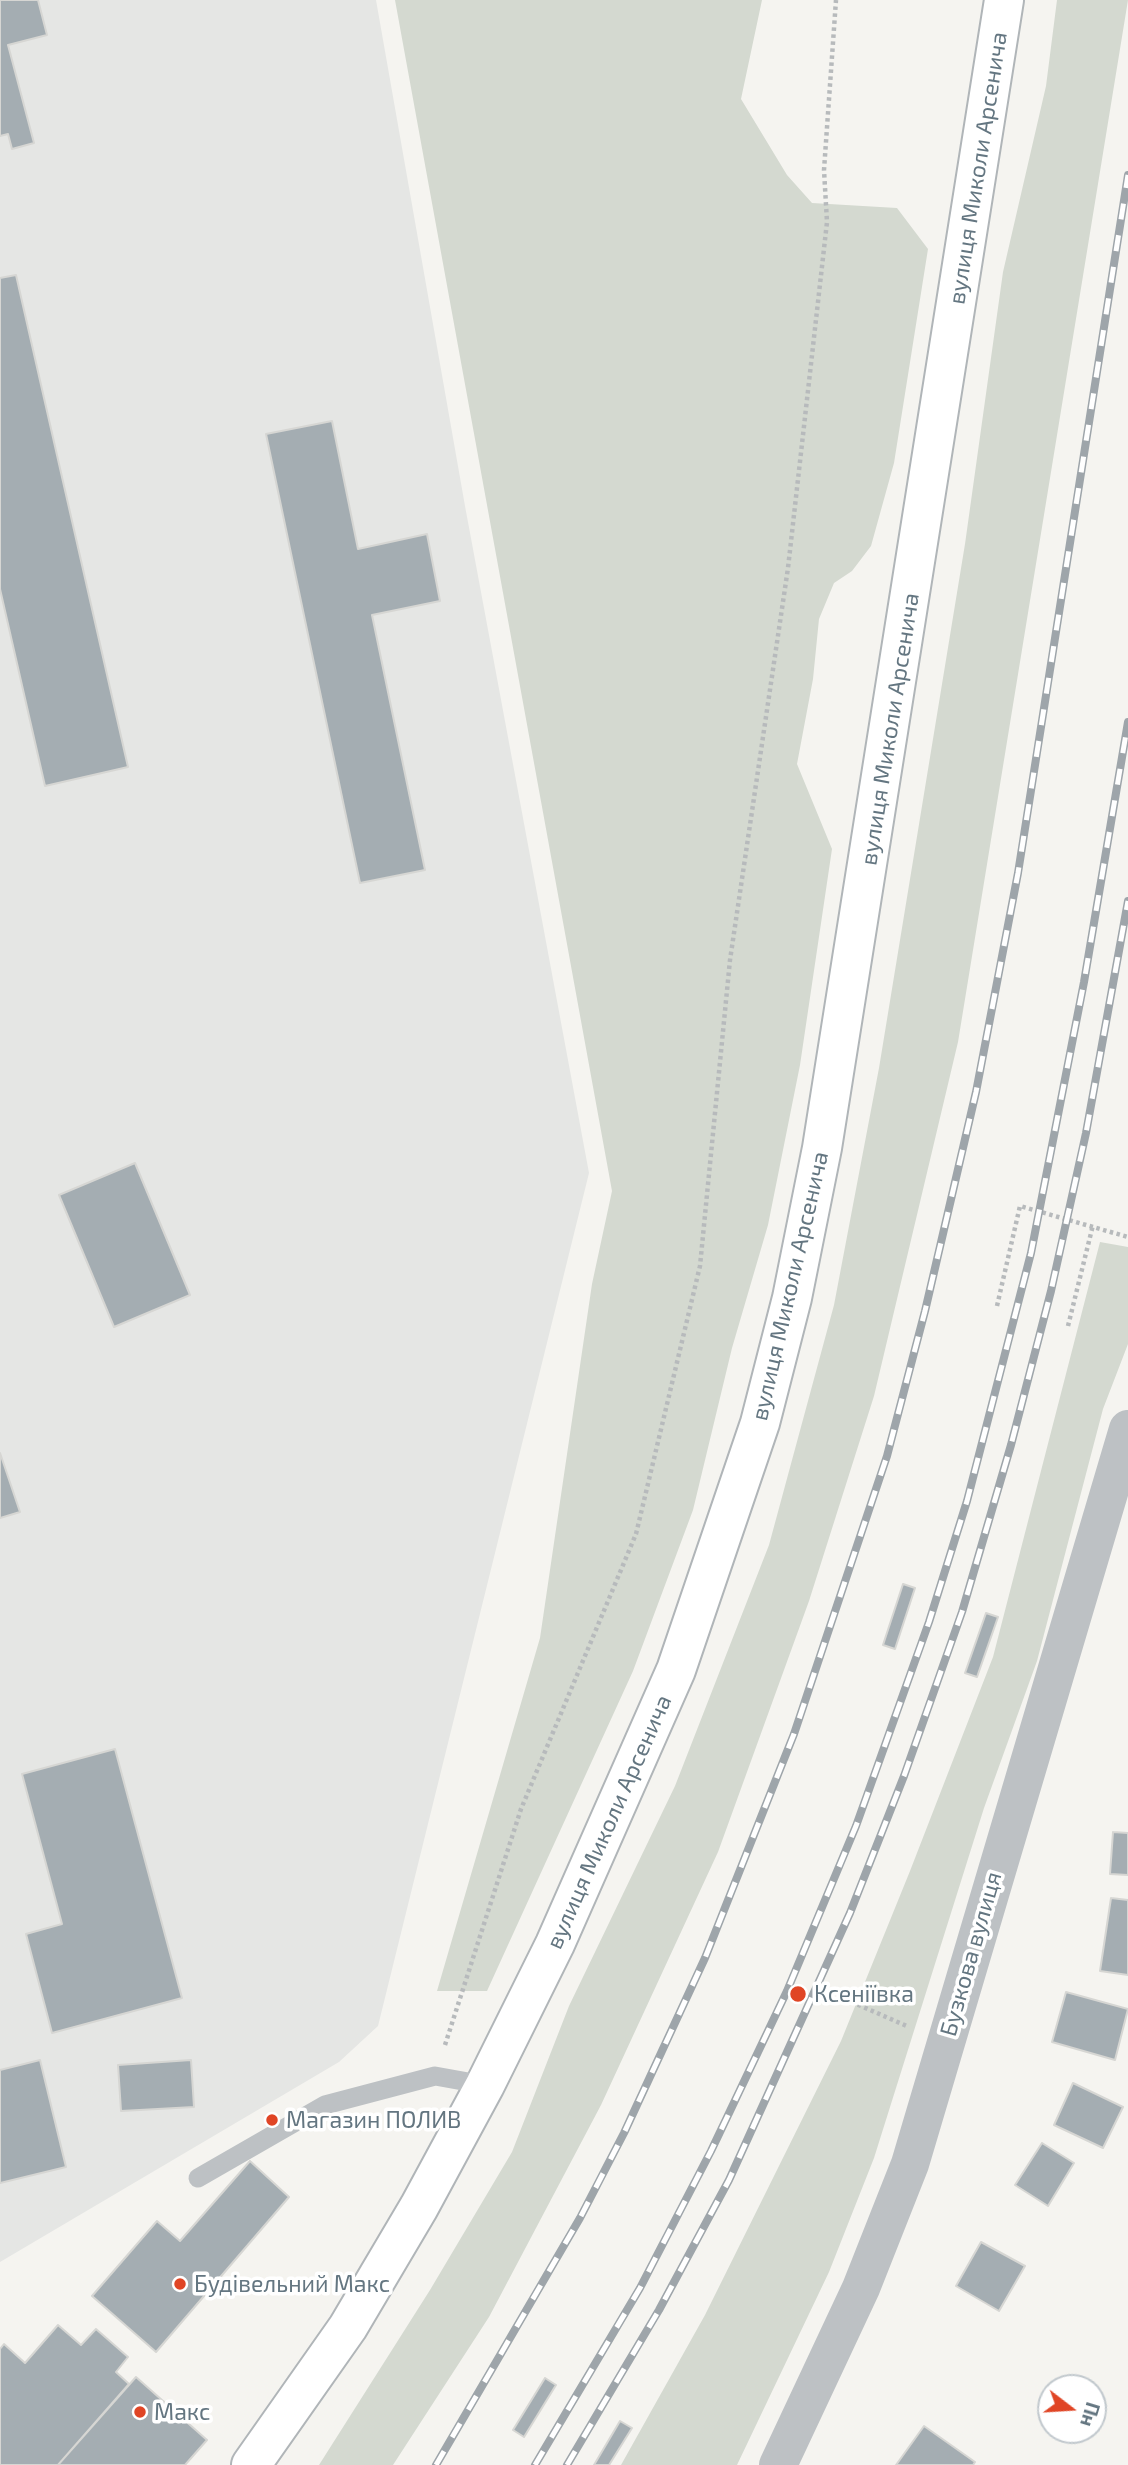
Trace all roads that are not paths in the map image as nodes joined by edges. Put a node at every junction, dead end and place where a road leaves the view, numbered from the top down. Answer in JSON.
{"nodes":[{"id":1,"x":1004,"y":0,"type":"edge"},
{"id":2,"x":1128,"y":1430,"type":"edge"},
{"id":3,"x":485,"y":2085,"type":"junction"},
{"id":4,"x":198,"y":2178,"type":"dead end"},
{"id":5,"x":251,"y":2465,"type":"edge"},
{"id":6,"x":778,"y":2465,"type":"edge"}],
"edges":[{"from":1,"to":3,"type":"main road","name":"вулиця Миколи Арсенича"},
{"from":2,"to":6,"type":"street","name":"Бузкова вулиця"},
{"from":3,"to":4,"type":"lane"},
{"from":3,"to":5,"type":"main road","name":"вулиця Миколи Арсенича"}]}
